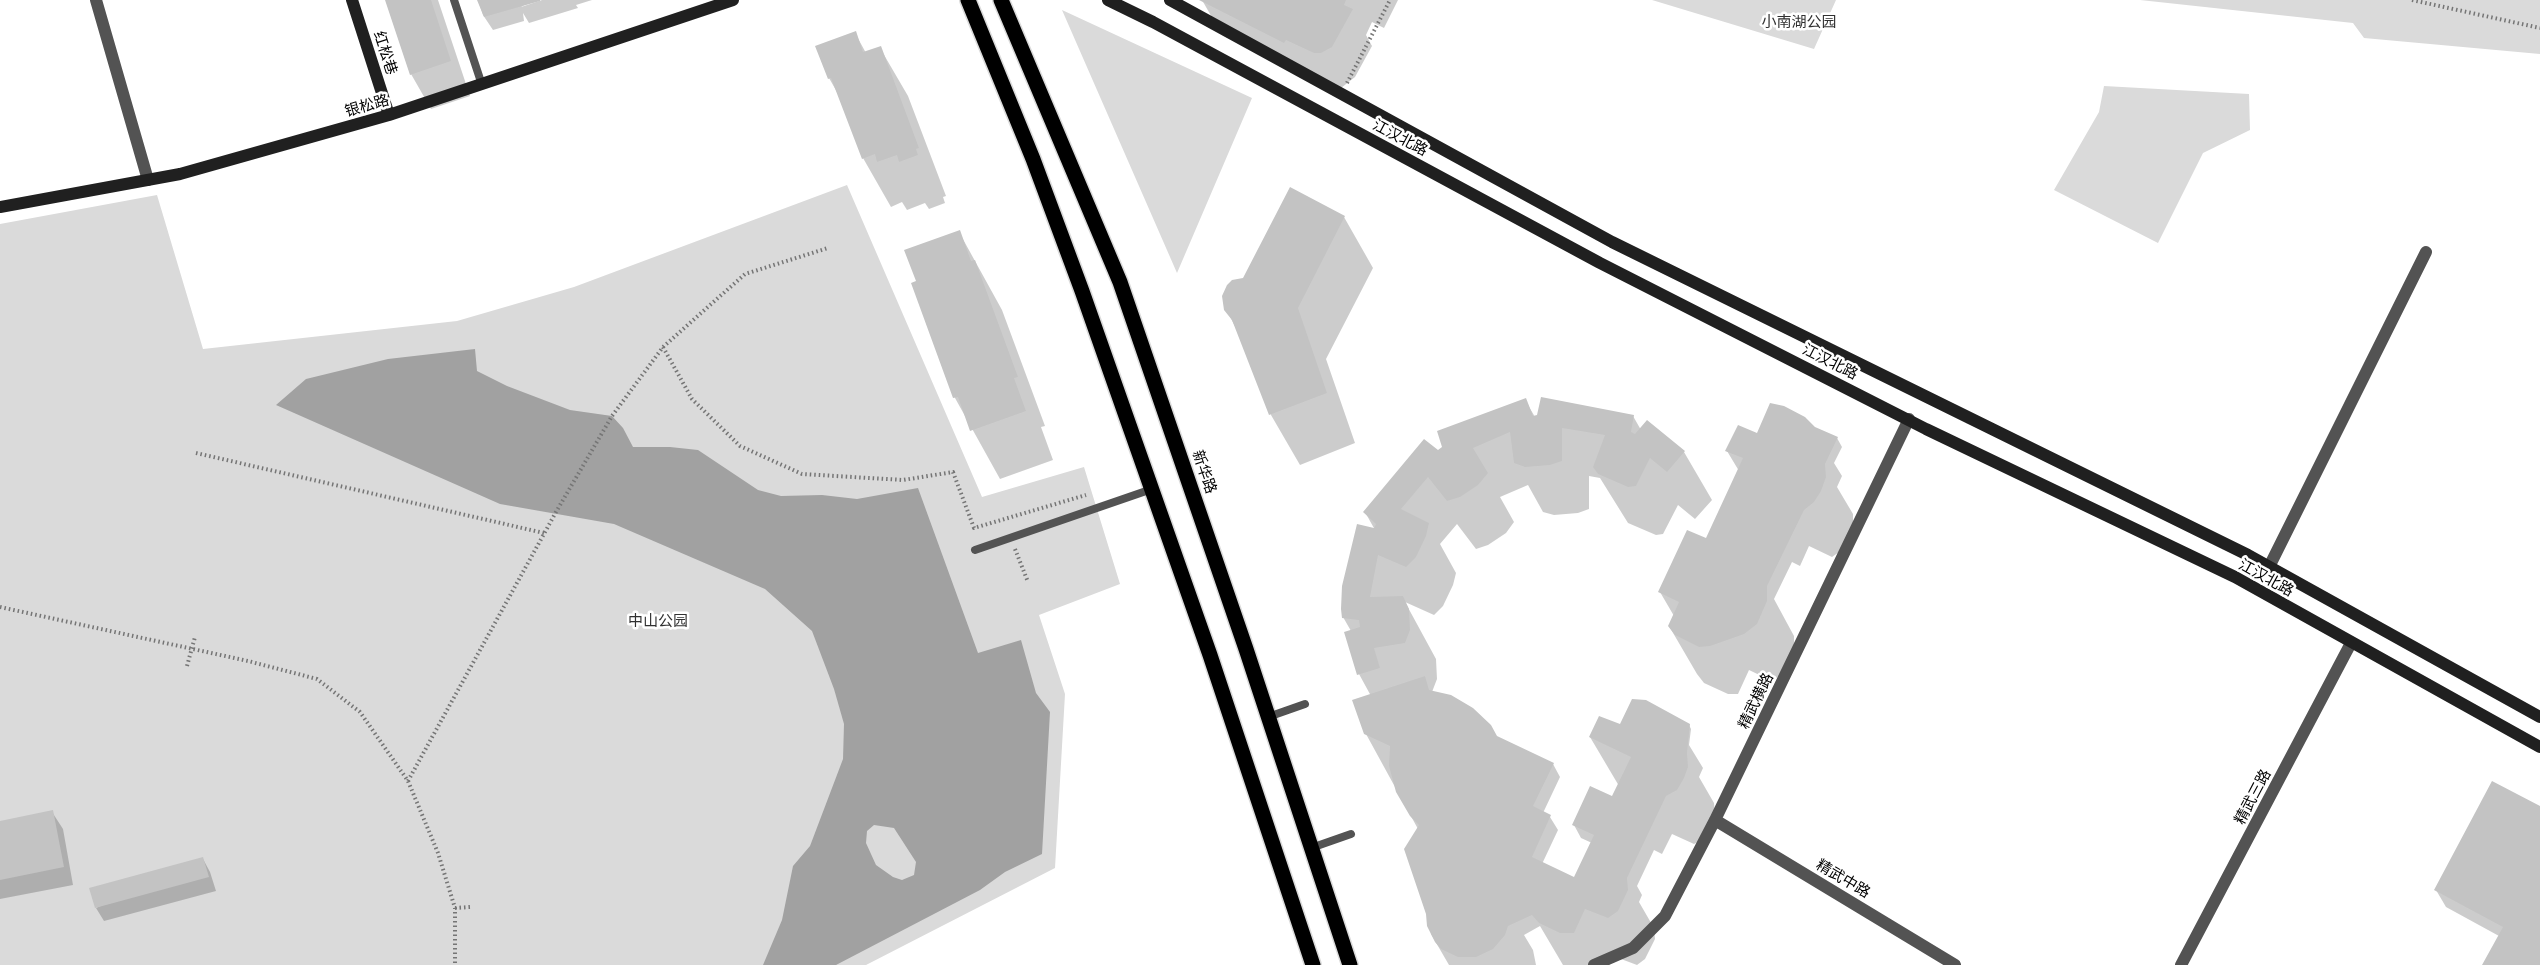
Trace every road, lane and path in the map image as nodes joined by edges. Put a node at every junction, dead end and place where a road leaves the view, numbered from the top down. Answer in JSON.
{"nodes":[{"id":1,"x":96,"y":0,"type":"edge"},
{"id":2,"x":352,"y":0,"type":"edge"},
{"id":3,"x":454,"y":0,"type":"edge"},
{"id":4,"x":733,"y":0,"type":"edge"},
{"id":5,"x":968,"y":0,"type":"edge"},
{"id":6,"x":1002,"y":0,"type":"edge"},
{"id":7,"x":1108,"y":0,"type":"edge"},
{"id":8,"x":1170,"y":0,"type":"edge"},
{"id":9,"x":1390,"y":0,"type":"edge"},
{"id":10,"x":2412,"y":0,"type":"edge"},
{"id":11,"x":2540,"y":28,"type":"edge"},
{"id":12,"x":482,"y":85,"type":"junction"},
{"id":13,"x":1342,"y":94,"type":"junction"},
{"id":14,"x":389,"y":115,"type":"junction"},
{"id":15,"x":148,"y":180,"type":"junction"},
{"id":16,"x":0,"y":207,"type":"edge"},
{"id":17,"x":828,"y":248,"type":"dead end"},
{"id":18,"x":2426,"y":252,"type":"dead end"},
{"id":19,"x":663,"y":347,"type":"junction"},
{"id":20,"x":1909,"y":419,"type":"junction"},
{"id":21,"x":196,"y":453,"type":"dead end"},
{"id":22,"x":1152,"y":489,"type":"junction"},
{"id":23,"x":1086,"y":495,"type":"dead end"},
{"id":24,"x":544,"y":534,"type":"junction"},
{"id":25,"x":975,"y":550,"type":"dead end"},
{"id":26,"x":2269,"y":567,"type":"junction"},
{"id":27,"x":0,"y":607,"type":"edge"},
{"id":28,"x":195,"y":637,"type":"dead end"},
{"id":29,"x":2351,"y":643,"type":"junction"},
{"id":30,"x":192,"y":648,"type":"junction"},
{"id":31,"x":187,"y":666,"type":"dead end"},
{"id":32,"x":1305,"y":704,"type":"dead end"},
{"id":33,"x":1268,"y":717,"type":"junction"},
{"id":34,"x":2540,"y":717,"type":"edge"},
{"id":35,"x":2540,"y":747,"type":"edge"},
{"id":36,"x":408,"y":781,"type":"junction"},
{"id":37,"x":1715,"y":820,"type":"junction"},
{"id":38,"x":1351,"y":834,"type":"dead end"},
{"id":39,"x":1311,"y":848,"type":"junction"},
{"id":40,"x":470,"y":907,"type":"dead end"},
{"id":41,"x":455,"y":908,"type":"junction"},
{"id":42,"x":455,"y":965,"type":"edge"},
{"id":43,"x":1313,"y":965,"type":"edge"},
{"id":44,"x":1350,"y":965,"type":"edge"},
{"id":45,"x":1594,"y":965,"type":"edge"},
{"id":46,"x":1955,"y":965,"type":"edge"},
{"id":47,"x":2181,"y":965,"type":"edge"}],
"edges":[{"from":1,"to":15,"type":"street"},
{"from":2,"to":14,"type":"main road","name":"红松巷"},
{"from":3,"to":12,"type":"lane"},
{"from":4,"to":12,"type":"main road","name":"银松路"},
{"from":5,"to":22,"type":"main road"},
{"from":6,"to":33,"type":"main road","name":"新华路"},
{"from":7,"to":20,"type":"main road","name":"江汉北路"},
{"from":8,"to":13,"type":"main road","name":"江汉北路"},
{"from":9,"to":13,"type":"path"},
{"from":10,"to":11,"type":"path"},
{"from":12,"to":14,"type":"main road","name":"银松路"},
{"from":13,"to":26,"type":"main road","name":"江汉北路"},
{"from":14,"to":15,"type":"main road","name":"银松路"},
{"from":15,"to":16,"type":"main road","name":"银松路"},
{"from":17,"to":19,"type":"path"},
{"from":18,"to":26,"type":"street"},
{"from":19,"to":23,"type":"path"},
{"from":19,"to":24,"type":"path"},
{"from":20,"to":29,"type":"main road","name":"江汉北路"},
{"from":20,"to":37,"type":"street","name":"精武横路"},
{"from":21,"to":24,"type":"path"},
{"from":22,"to":25,"type":"lane"},
{"from":22,"to":43,"type":"main road"},
{"from":24,"to":36,"type":"path"},
{"from":26,"to":34,"type":"main road","name":"江汉北路"},
{"from":27,"to":30,"type":"path"},
{"from":28,"to":30,"type":"path"},
{"from":29,"to":35,"type":"main road","name":"江汉北路"},
{"from":29,"to":47,"type":"street","name":"精武三路"},
{"from":30,"to":31,"type":"path"},
{"from":30,"to":36,"type":"path"},
{"from":32,"to":33,"type":"lane"},
{"from":33,"to":39,"type":"main road","name":"新华路"},
{"from":36,"to":41,"type":"path"},
{"from":37,"to":45,"type":"street","name":"精武横路"},
{"from":37,"to":46,"type":"street","name":"精武中路"},
{"from":38,"to":39,"type":"lane"},
{"from":39,"to":44,"type":"main road","name":"新华路"},
{"from":40,"to":41,"type":"path"},
{"from":41,"to":42,"type":"path"}]}
